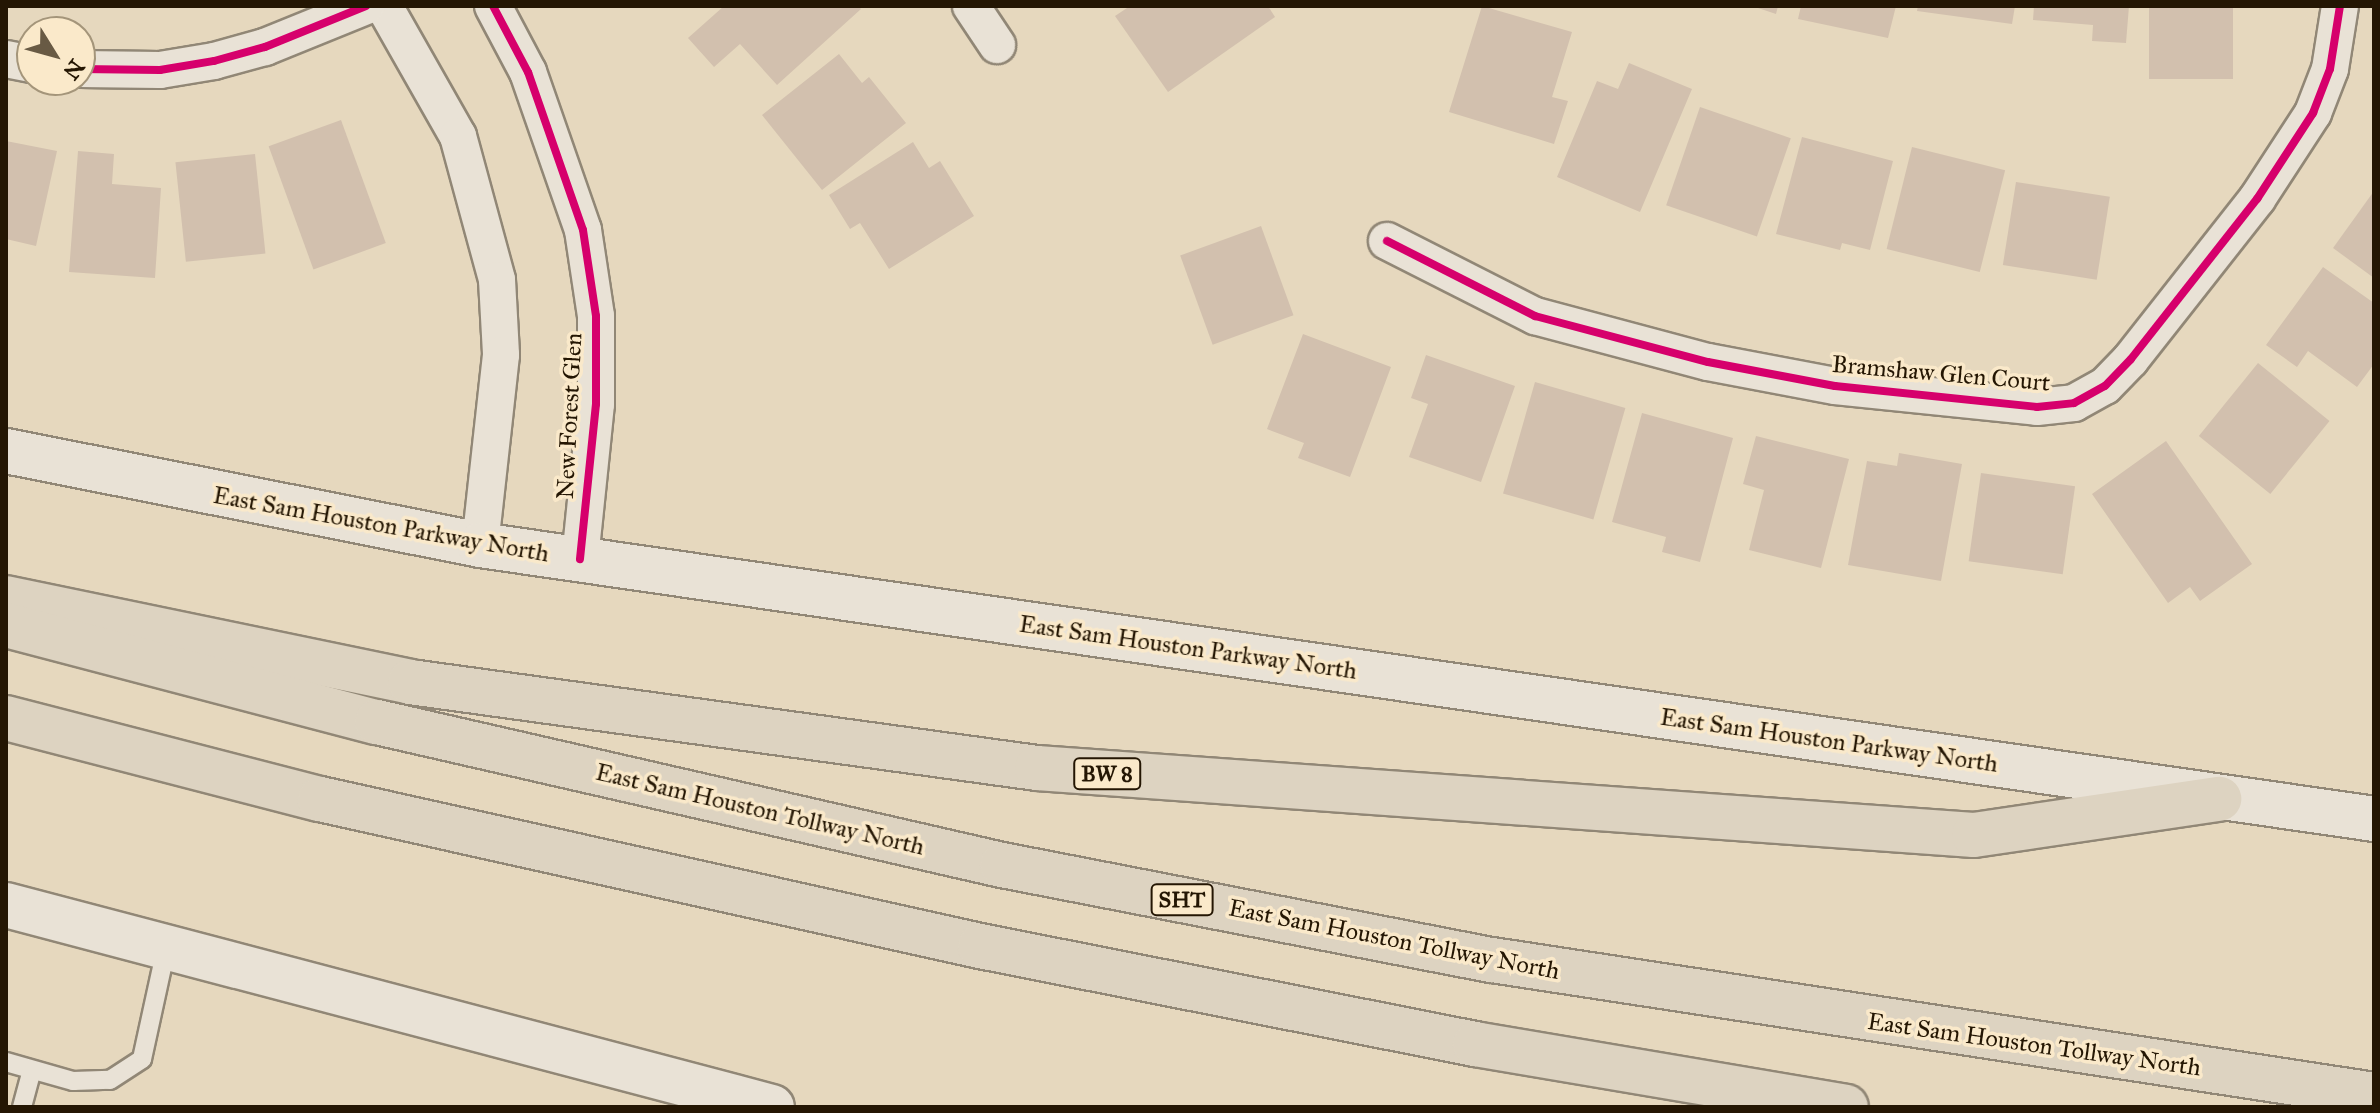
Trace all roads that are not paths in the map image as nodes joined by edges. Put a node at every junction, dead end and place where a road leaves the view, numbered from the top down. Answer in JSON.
{"nodes":[{"id":1,"x":366,"y":6,"type":"edge"},
{"id":2,"x":384,"y":6,"type":"edge"},
{"id":3,"x":493,"y":6,"type":"edge"},
{"id":4,"x":971,"y":6,"type":"edge"},
{"id":5,"x":2340,"y":6,"type":"edge"},
{"id":6,"x":997,"y":45,"type":"dead end"},
{"id":7,"x":96,"y":69,"type":"edge"},
{"id":8,"x":1387,"y":241,"type":"dead end"},
{"id":9,"x":6,"y":451,"type":"edge"},
{"id":10,"x":480,"y":545,"type":"junction"},
{"id":11,"x":580,"y":559,"type":"junction"},
{"id":12,"x":6,"y":598,"type":"edge"},
{"id":13,"x":6,"y":625,"type":"edge"},
{"id":14,"x":6,"y":718,"type":"edge"},
{"id":15,"x":2219,"y":799,"type":"junction"},
{"id":16,"x":2374,"y":819,"type":"edge"},
{"id":17,"x":6,"y":905,"type":"edge"},
{"id":18,"x":166,"y":949,"type":"junction"},
{"id":19,"x":6,"y":1062,"type":"edge"},
{"id":20,"x":32,"y":1070,"type":"junction"},
{"id":21,"x":1660,"y":1076,"type":"junction"},
{"id":22,"x":2374,"y":1095,"type":"edge"},
{"id":23,"x":22,"y":1107,"type":"edge"},
{"id":24,"x":772,"y":1107,"type":"edge"},
{"id":25,"x":1733,"y":1107,"type":"edge"},
{"id":26,"x":1846,"y":1107,"type":"edge"}],
"edges":[{"from":1,"to":7,"type":"street"},
{"from":2,"to":10,"type":"street"},
{"from":3,"to":11,"type":"street","name":"New Forest Glen"},
{"from":4,"to":6,"type":"street"},
{"from":5,"to":8,"type":"street","name":"Bramshaw Glen Court"},
{"from":9,"to":10,"type":"main road","name":"East Sam Houston Parkway North","number":"BW 8"},
{"from":10,"to":11,"type":"main road","name":"East Sam Houston Parkway North","number":"BW 8"},
{"from":11,"to":15,"type":"main road","name":"East Sam Houston Parkway North","number":"BW 8"},
{"from":12,"to":15,"type":"highway","number":"BW 8"},
{"from":13,"to":22,"type":"highway","name":"East Sam Houston Tollway North","number":"SHT"},
{"from":14,"to":21,"type":"highway"},
{"from":15,"to":16,"type":"main road","name":"East Sam Houston Parkway North","number":"BW 8"},
{"from":17,"to":18,"type":"main road"},
{"from":18,"to":20,"type":"lane"},
{"from":18,"to":24,"type":"main road"},
{"from":19,"to":20,"type":"lane"},
{"from":20,"to":23,"type":"lane"},
{"from":21,"to":25,"type":"highway"},
{"from":21,"to":26,"type":"highway"}]}
